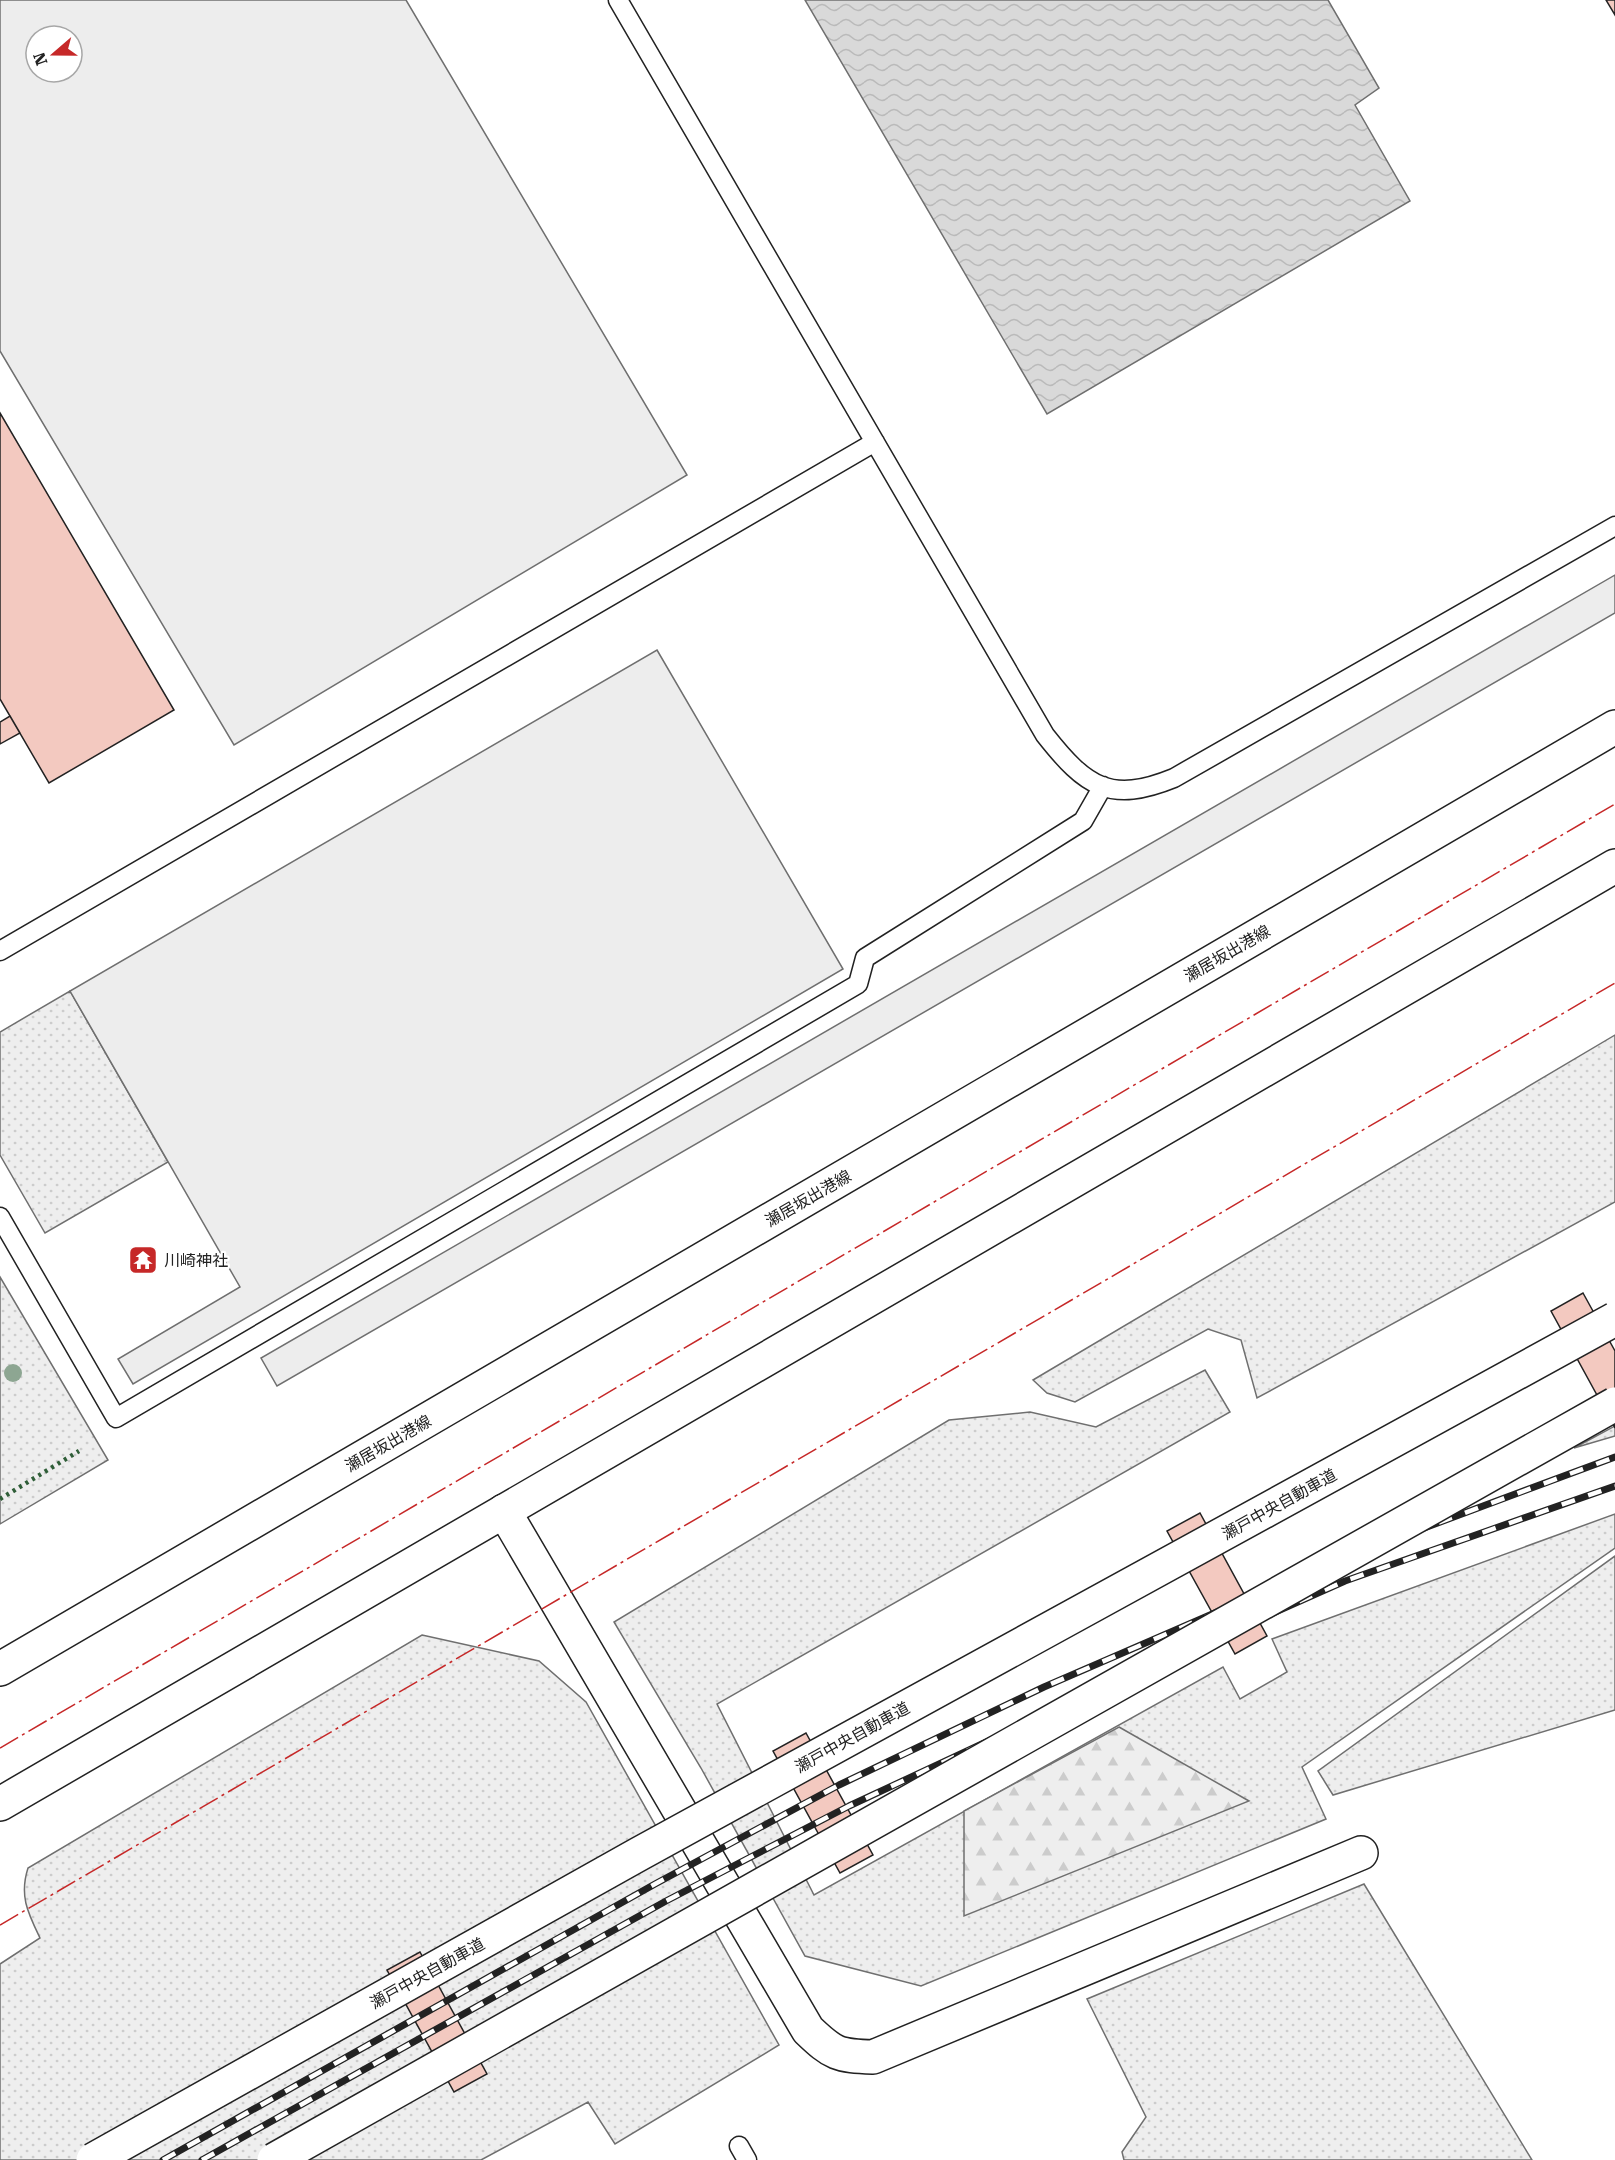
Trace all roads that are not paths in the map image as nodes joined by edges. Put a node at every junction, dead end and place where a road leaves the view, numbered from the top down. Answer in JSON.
{"nodes":[{"id":1,"x":618,"y":0,"type":"edge"},
{"id":2,"x":875,"y":442,"type":"junction"},
{"id":3,"x":1615,"y":526,"type":"edge"},
{"id":4,"x":1615,"y":727,"type":"edge"},
{"id":5,"x":1103,"y":786,"type":"junction"},
{"id":6,"x":1615,"y":866,"type":"edge"},
{"id":7,"x":0,"y":951,"type":"edge"},
{"id":8,"x":0,"y":1217,"type":"edge"},
{"id":9,"x":1615,"y":1319,"type":"edge"},
{"id":10,"x":1615,"y":1404,"type":"edge"},
{"id":11,"x":504,"y":1511,"type":"junction"},
{"id":12,"x":0,"y":1669,"type":"edge"},
{"id":13,"x":0,"y":1804,"type":"edge"},
{"id":14,"x":1361,"y":1853,"type":"dead end"},
{"id":15,"x":93,"y":2160,"type":"edge"},
{"id":16,"x":274,"y":2160,"type":"edge"}],
"edges":[{"from":1,"to":2,"type":"lane"},
{"from":2,"to":5,"type":"lane"},
{"from":2,"to":7,"type":"lane"},
{"from":3,"to":5,"type":"lane"},
{"from":4,"to":12,"type":"main road","name":"瀬居坂出港線"},
{"from":5,"to":8,"type":"lane"},
{"from":6,"to":11,"type":"main road"},
{"from":9,"to":15,"type":"main road","name":"瀬戸中央自動車道","bridge":true},
{"from":10,"to":16,"type":"main road","bridge":true},
{"from":11,"to":13,"type":"main road"},
{"from":11,"to":14,"type":"main road"}]}
